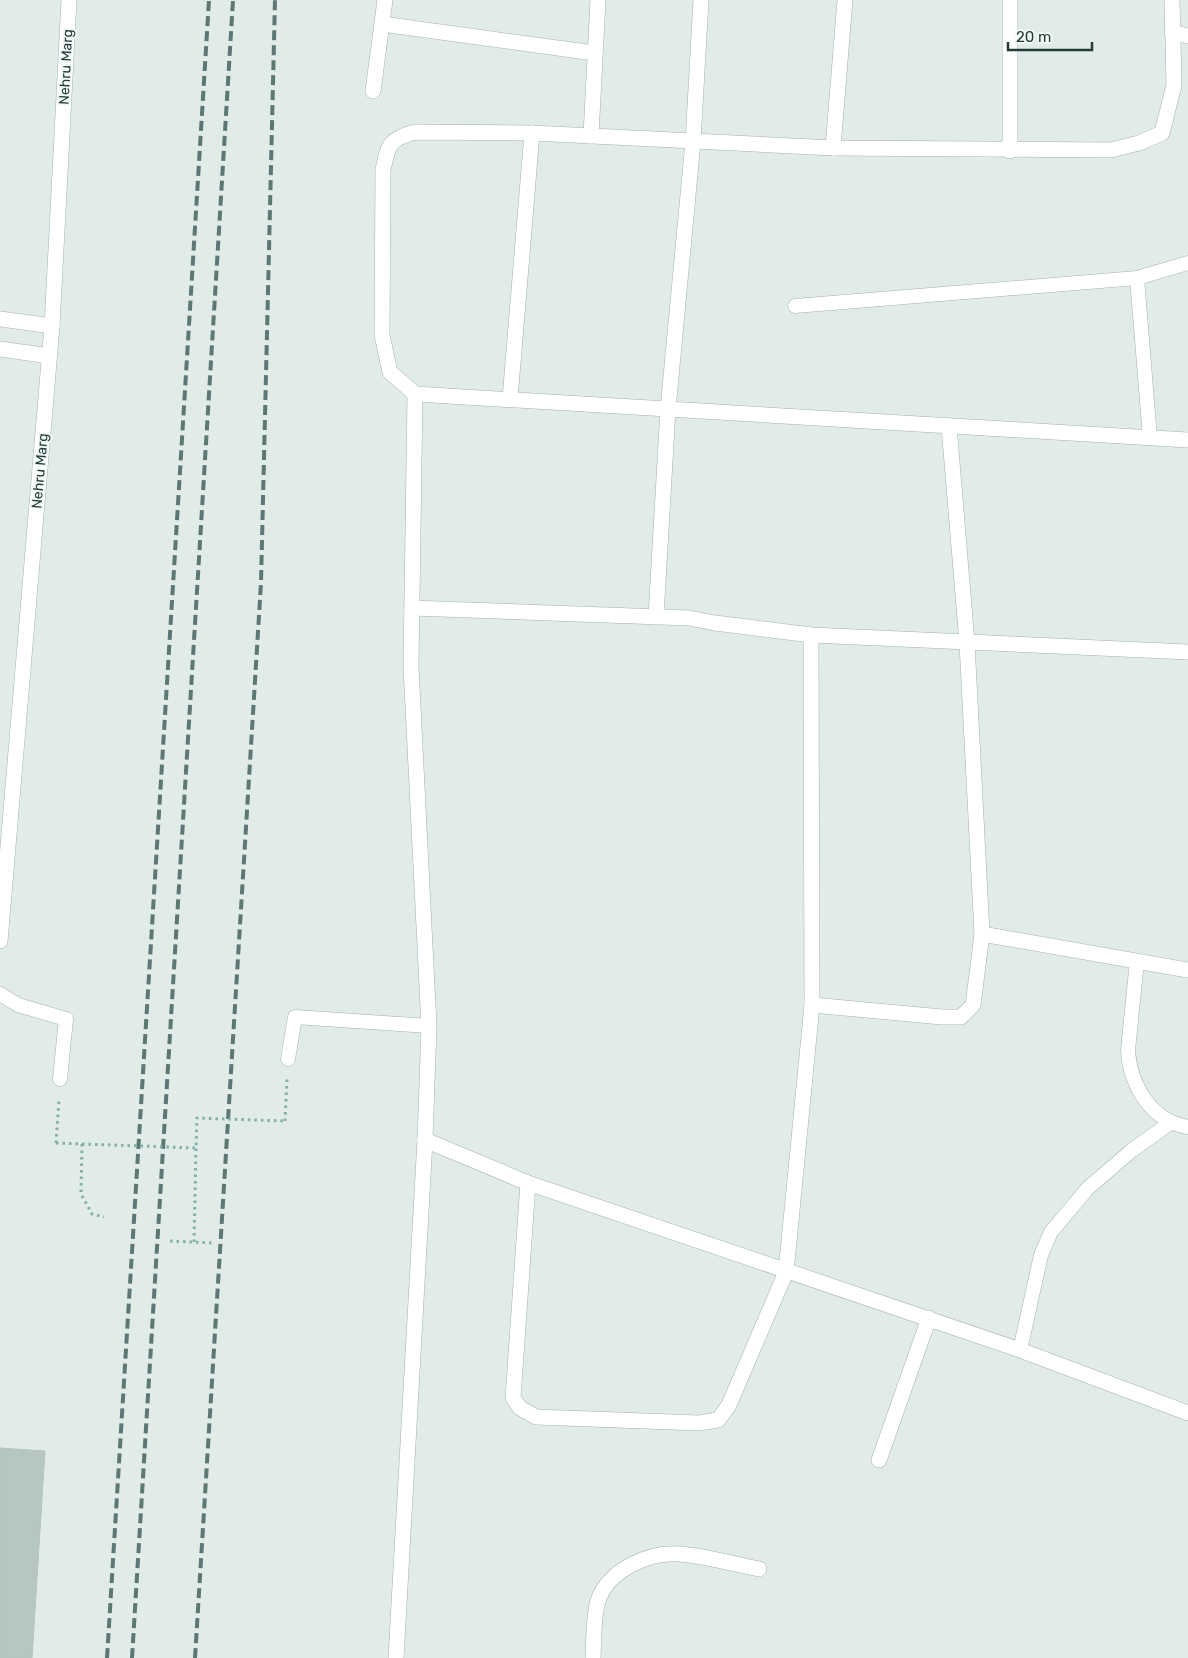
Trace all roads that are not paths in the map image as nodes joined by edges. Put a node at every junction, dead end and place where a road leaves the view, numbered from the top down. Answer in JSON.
{"nodes":[{"id":1,"x":69,"y":0,"type":"edge"},
{"id":2,"x":385,"y":0,"type":"edge"},
{"id":3,"x":598,"y":0,"type":"edge"},
{"id":4,"x":701,"y":0,"type":"edge"},
{"id":5,"x":845,"y":0,"type":"edge"},
{"id":6,"x":1010,"y":0,"type":"edge"},
{"id":7,"x":1172,"y":0,"type":"edge"},
{"id":8,"x":382,"y":24,"type":"junction"},
{"id":9,"x":1172,"y":32,"type":"junction"},
{"id":10,"x":1188,"y":36,"type":"edge"},
{"id":11,"x":594,"y":53,"type":"junction"},
{"id":12,"x":373,"y":91,"type":"dead end"},
{"id":13,"x":532,"y":133,"type":"junction"},
{"id":14,"x":591,"y":136,"type":"junction"},
{"id":15,"x":693,"y":142,"type":"junction"},
{"id":16,"x":833,"y":148,"type":"junction"},
{"id":17,"x":1010,"y":151,"type":"junction"},
{"id":18,"x":1188,"y":263,"type":"edge"},
{"id":19,"x":1137,"y":278,"type":"junction"},
{"id":20,"x":795,"y":306,"type":"dead end"},
{"id":21,"x":0,"y":319,"type":"edge"},
{"id":22,"x":52,"y":326,"type":"junction"},
{"id":23,"x":0,"y":349,"type":"edge"},
{"id":24,"x":49,"y":356,"type":"junction"},
{"id":25,"x":415,"y":394,"type":"junction"},
{"id":26,"x":510,"y":399,"type":"junction"},
{"id":27,"x":668,"y":409,"type":"junction"},
{"id":28,"x":949,"y":426,"type":"junction"},
{"id":29,"x":1150,"y":438,"type":"junction"},
{"id":30,"x":1188,"y":440,"type":"edge"},
{"id":31,"x":412,"y":608,"type":"junction"},
{"id":32,"x":656,"y":617,"type":"junction"},
{"id":33,"x":811,"y":635,"type":"junction"},
{"id":34,"x":967,"y":643,"type":"junction"},
{"id":35,"x":1188,"y":652,"type":"edge"},
{"id":36,"x":982,"y":934,"type":"junction"},
{"id":37,"x":0,"y":941,"type":"edge"},
{"id":38,"x":1137,"y":961,"type":"junction"},
{"id":39,"x":1188,"y":970,"type":"edge"},
{"id":40,"x":0,"y":994,"type":"edge"},
{"id":41,"x":812,"y":1006,"type":"junction"},
{"id":42,"x":429,"y":1026,"type":"junction"},
{"id":43,"x":288,"y":1059,"type":"road end"},
{"id":44,"x":60,"y":1079,"type":"road end"},
{"id":45,"x":1170,"y":1123,"type":"junction"},
{"id":46,"x":1188,"y":1127,"type":"edge"},
{"id":47,"x":425,"y":1140,"type":"junction"},
{"id":48,"x":528,"y":1183,"type":"junction"},
{"id":49,"x":786,"y":1272,"type":"junction"},
{"id":50,"x":929,"y":1318,"type":"junction"},
{"id":51,"x":1020,"y":1350,"type":"junction"},
{"id":52,"x":1188,"y":1413,"type":"edge"},
{"id":53,"x":879,"y":1460,"type":"dead end"},
{"id":54,"x":759,"y":1569,"type":"dead end"},
{"id":55,"x":396,"y":1658,"type":"edge"},
{"id":56,"x":593,"y":1658,"type":"edge"}],
"edges":[{"from":1,"to":22,"type":"street","name":"Nehru Marg"},
{"from":2,"to":8,"type":"street"},
{"from":3,"to":11,"type":"street"},
{"from":4,"to":15,"type":"street"},
{"from":5,"to":16,"type":"street"},
{"from":6,"to":17,"type":"street"},
{"from":7,"to":9,"type":"street"},
{"from":8,"to":11,"type":"street"},
{"from":8,"to":12,"type":"street"},
{"from":9,"to":10,"type":"street"},
{"from":9,"to":17,"type":"street"},
{"from":11,"to":14,"type":"street"},
{"from":13,"to":14,"type":"street"},
{"from":13,"to":25,"type":"street"},
{"from":13,"to":26,"type":"street"},
{"from":14,"to":15,"type":"street"},
{"from":15,"to":16,"type":"street"},
{"from":15,"to":27,"type":"street"},
{"from":16,"to":17,"type":"street"},
{"from":18,"to":19,"type":"lane"},
{"from":19,"to":20,"type":"lane"},
{"from":19,"to":29,"type":"lane"},
{"from":21,"to":22,"type":"street"},
{"from":22,"to":24,"type":"street","name":"Nehru Marg"},
{"from":23,"to":24,"type":"street"},
{"from":24,"to":37,"type":"street","name":"Nehru Marg"},
{"from":25,"to":26,"type":"street"},
{"from":25,"to":31,"type":"street"},
{"from":26,"to":27,"type":"street"},
{"from":27,"to":28,"type":"street"},
{"from":27,"to":32,"type":"street"},
{"from":28,"to":29,"type":"street"},
{"from":28,"to":34,"type":"street"},
{"from":29,"to":30,"type":"street"},
{"from":31,"to":32,"type":"street"},
{"from":31,"to":42,"type":"street"},
{"from":32,"to":33,"type":"street"},
{"from":33,"to":34,"type":"street"},
{"from":33,"to":41,"type":"street"},
{"from":34,"to":35,"type":"street"},
{"from":34,"to":36,"type":"street"},
{"from":36,"to":38,"type":"street"},
{"from":36,"to":41,"type":"street"},
{"from":38,"to":39,"type":"street"},
{"from":38,"to":45,"type":"lane"},
{"from":40,"to":44,"type":"lane"},
{"from":41,"to":49,"type":"street"},
{"from":42,"to":43,"type":"lane"},
{"from":42,"to":47,"type":"street"},
{"from":45,"to":46,"type":"lane"},
{"from":45,"to":51,"type":"lane"},
{"from":47,"to":48,"type":"street"},
{"from":47,"to":55,"type":"street"},
{"from":48,"to":49,"type":"street"},
{"from":48,"to":49,"type":"street"},
{"from":49,"to":50,"type":"street"},
{"from":50,"to":51,"type":"street"},
{"from":50,"to":53,"type":"street"},
{"from":51,"to":52,"type":"street"},
{"from":54,"to":56,"type":"street"}]}
